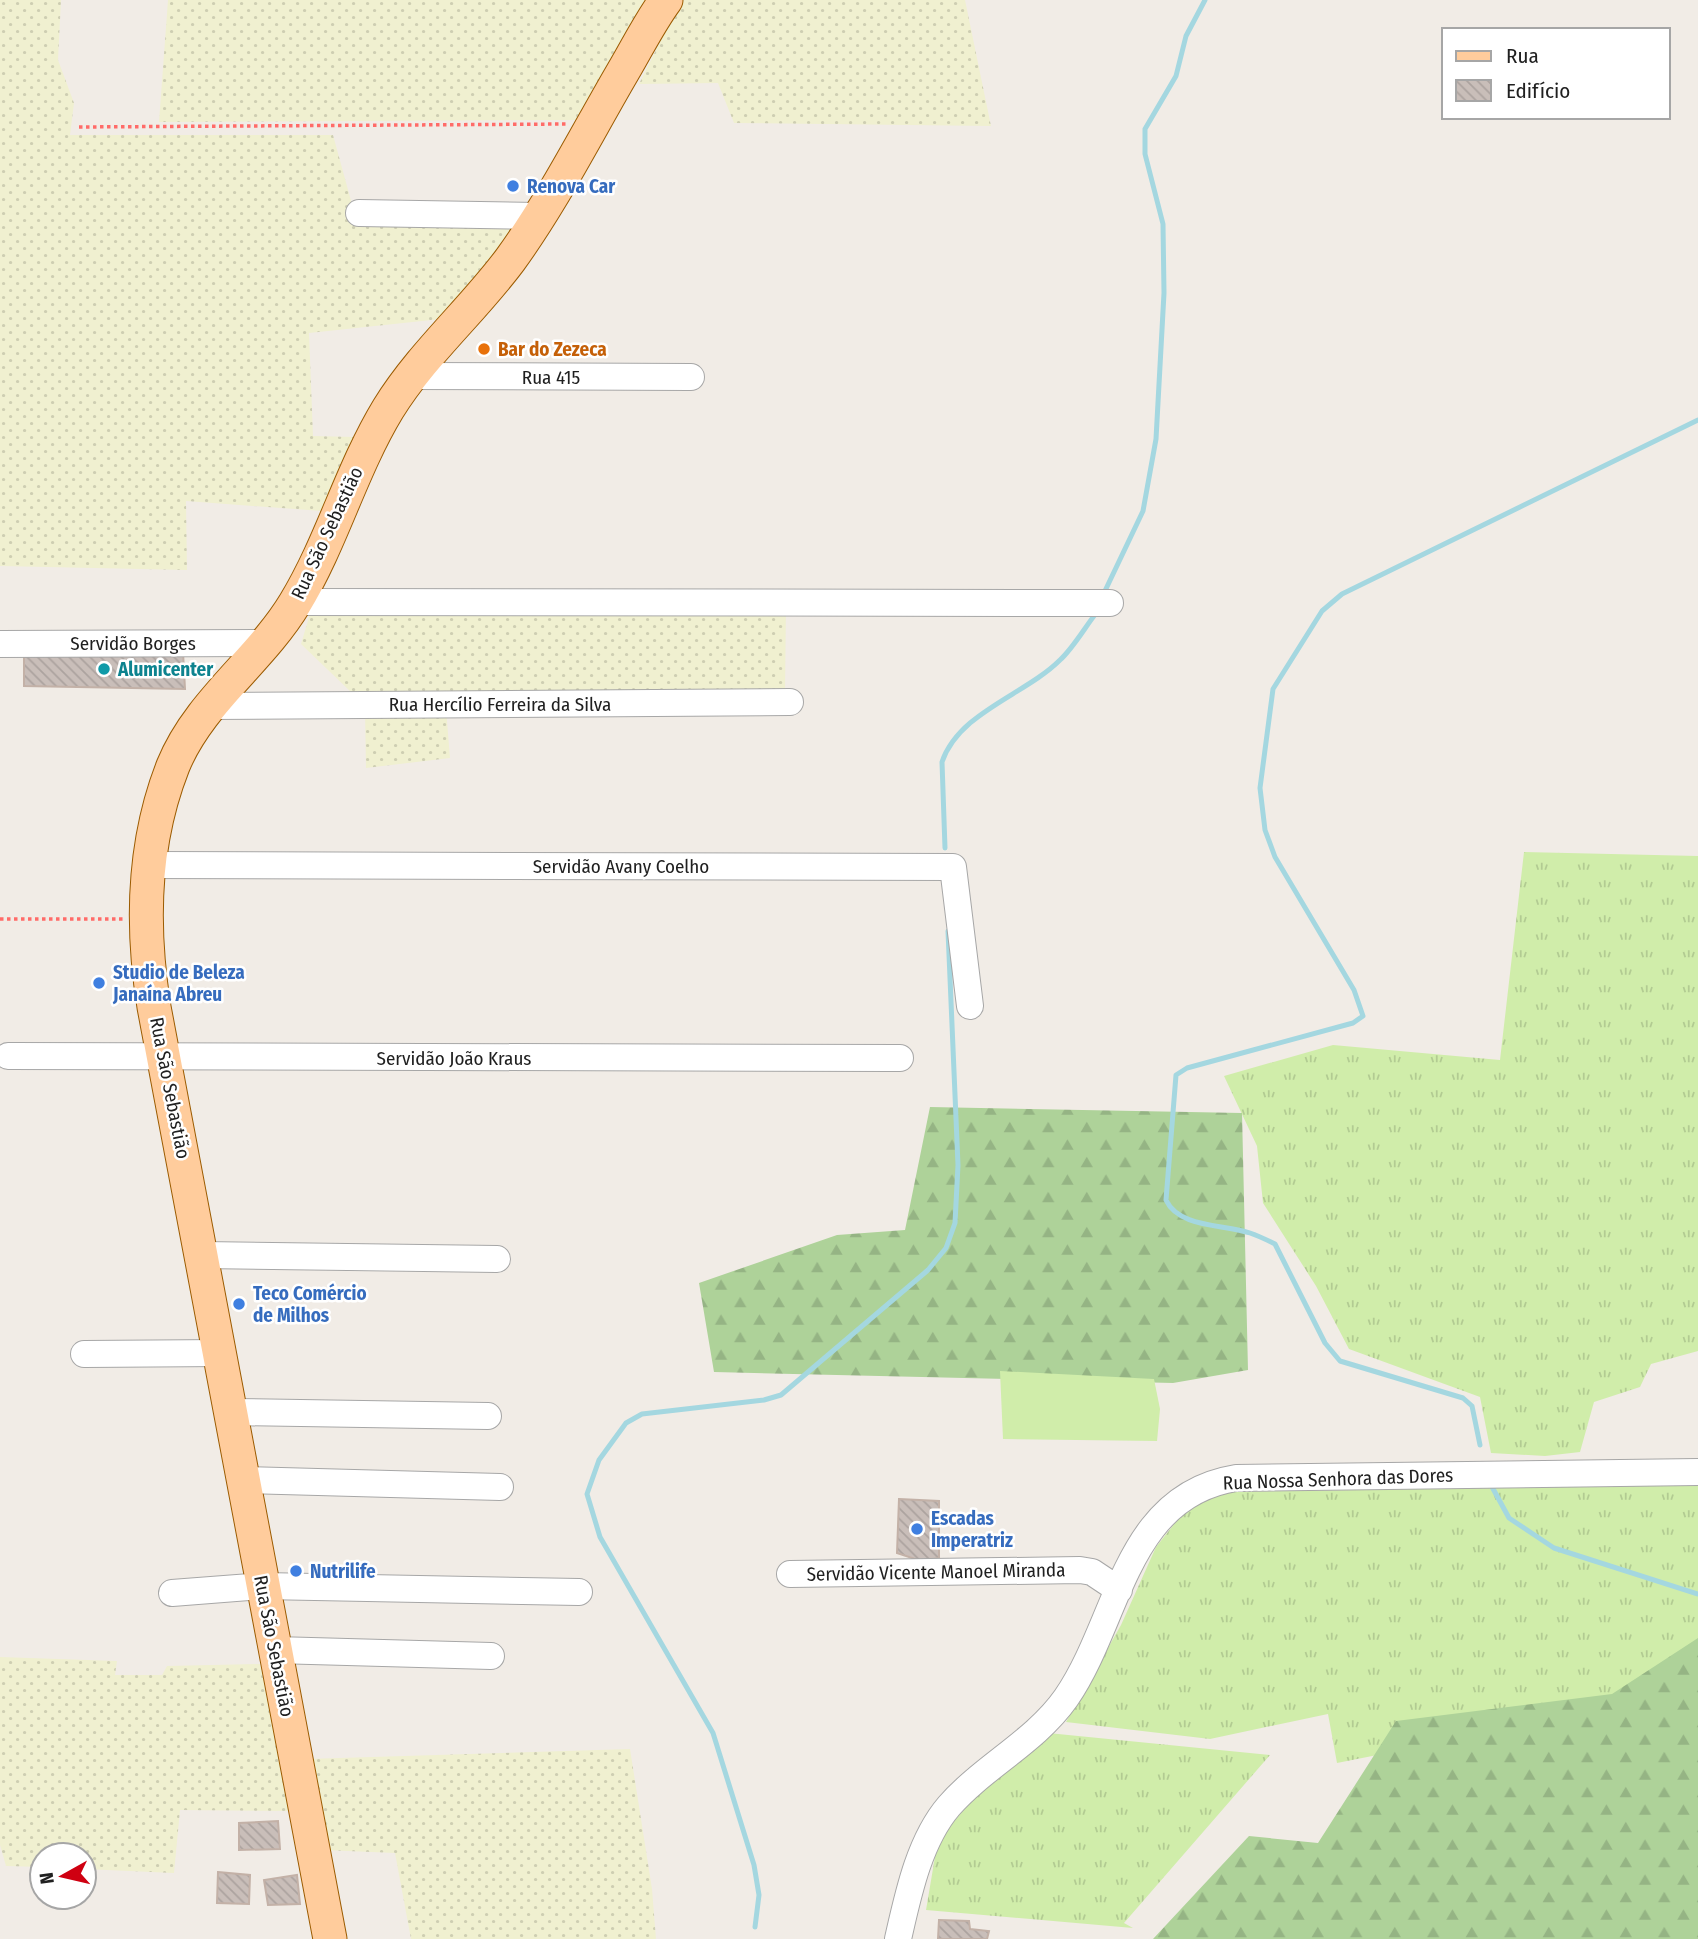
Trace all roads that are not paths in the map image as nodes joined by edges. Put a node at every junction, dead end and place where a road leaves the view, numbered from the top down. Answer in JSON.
{"nodes":[{"id":1,"x":666,"y":0,"type":"edge"},
{"id":2,"x":359,"y":213,"type":"dead end"},
{"id":3,"x":538,"y":216,"type":"junction"},
{"id":4,"x":412,"y":376,"type":"junction"},
{"id":5,"x":691,"y":377,"type":"dead end"},
{"id":6,"x":296,"y":602,"type":"junction"},
{"id":7,"x":1110,"y":603,"type":"dead end"},
{"id":8,"x":266,"y":643,"type":"junction"},
{"id":9,"x":0,"y":644,"type":"edge"},
{"id":10,"x":790,"y":702,"type":"dead end"},
{"id":11,"x":210,"y":706,"type":"junction"},
{"id":12,"x":149,"y":865,"type":"junction"},
{"id":13,"x":970,"y":1006,"type":"dead end"},
{"id":14,"x":8,"y":1056,"type":"dead end"},
{"id":15,"x":900,"y":1058,"type":"dead end"},
{"id":16,"x":163,"y":1059,"type":"junction"},
{"id":17,"x":203,"y":1255,"type":"junction"},
{"id":18,"x":497,"y":1259,"type":"dead end"},
{"id":19,"x":222,"y":1353,"type":"junction"},
{"id":20,"x":84,"y":1354,"type":"dead end"},
{"id":21,"x":232,"y":1412,"type":"junction"},
{"id":22,"x":488,"y":1416,"type":"dead end"},
{"id":23,"x":1698,"y":1472,"type":"edge"},
{"id":24,"x":244,"y":1480,"type":"junction"},
{"id":25,"x":500,"y":1487,"type":"dead end"},
{"id":26,"x":790,"y":1574,"type":"dead end"},
{"id":27,"x":263,"y":1586,"type":"junction"},
{"id":28,"x":1119,"y":1590,"type":"junction"},
{"id":29,"x":579,"y":1592,"type":"dead end"},
{"id":30,"x":172,"y":1593,"type":"dead end"},
{"id":31,"x":275,"y":1650,"type":"junction"},
{"id":32,"x":491,"y":1656,"type":"dead end"},
{"id":33,"x":330,"y":1939,"type":"edge"},
{"id":34,"x":898,"y":1939,"type":"edge"}],
"edges":[{"from":1,"to":3,"type":"main road","name":"Rua São Sebastião"},
{"from":2,"to":3,"type":"street"},
{"from":3,"to":4,"type":"main road","name":"Rua São Sebastião"},
{"from":4,"to":5,"type":"street","name":"Rua 415"},
{"from":4,"to":6,"type":"main road","name":"Rua São Sebastião"},
{"from":6,"to":7,"type":"street"},
{"from":6,"to":8,"type":"main road","name":"Rua São Sebastião"},
{"from":8,"to":9,"type":"street","name":"Servidão Borges"},
{"from":8,"to":11,"type":"main road","name":"Rua São Sebastião"},
{"from":10,"to":11,"type":"street","name":"Rua Hercílio Ferreira da Silva"},
{"from":11,"to":12,"type":"main road","name":"Rua São Sebastião"},
{"from":12,"to":13,"type":"street","name":"Servidão Avany Coelho"},
{"from":12,"to":16,"type":"main road","name":"Rua São Sebastião"},
{"from":14,"to":16,"type":"street","name":"Servidão João Kraus"},
{"from":15,"to":16,"type":"street","name":"Servidão João Kraus"},
{"from":16,"to":17,"type":"main road","name":"Rua São Sebastião"},
{"from":17,"to":18,"type":"street"},
{"from":17,"to":19,"type":"main road","name":"Rua São Sebastião"},
{"from":19,"to":20,"type":"street"},
{"from":19,"to":21,"type":"main road","name":"Rua São Sebastião"},
{"from":21,"to":22,"type":"street"},
{"from":21,"to":24,"type":"main road","name":"Rua São Sebastião"},
{"from":23,"to":28,"type":"street","name":"Rua Nossa Senhora das Dores"},
{"from":24,"to":25,"type":"street"},
{"from":24,"to":27,"type":"main road","name":"Rua São Sebastião"},
{"from":26,"to":28,"type":"street","name":"Servidão Vicente Manoel Miranda"},
{"from":27,"to":29,"type":"street"},
{"from":27,"to":30,"type":"street"},
{"from":27,"to":31,"type":"main road","name":"Rua São Sebastião"},
{"from":28,"to":34,"type":"street","name":"Rua Nossa Senhora das Dores"},
{"from":31,"to":32,"type":"street"},
{"from":31,"to":33,"type":"main road","name":"Rua São Sebastião"}]}
